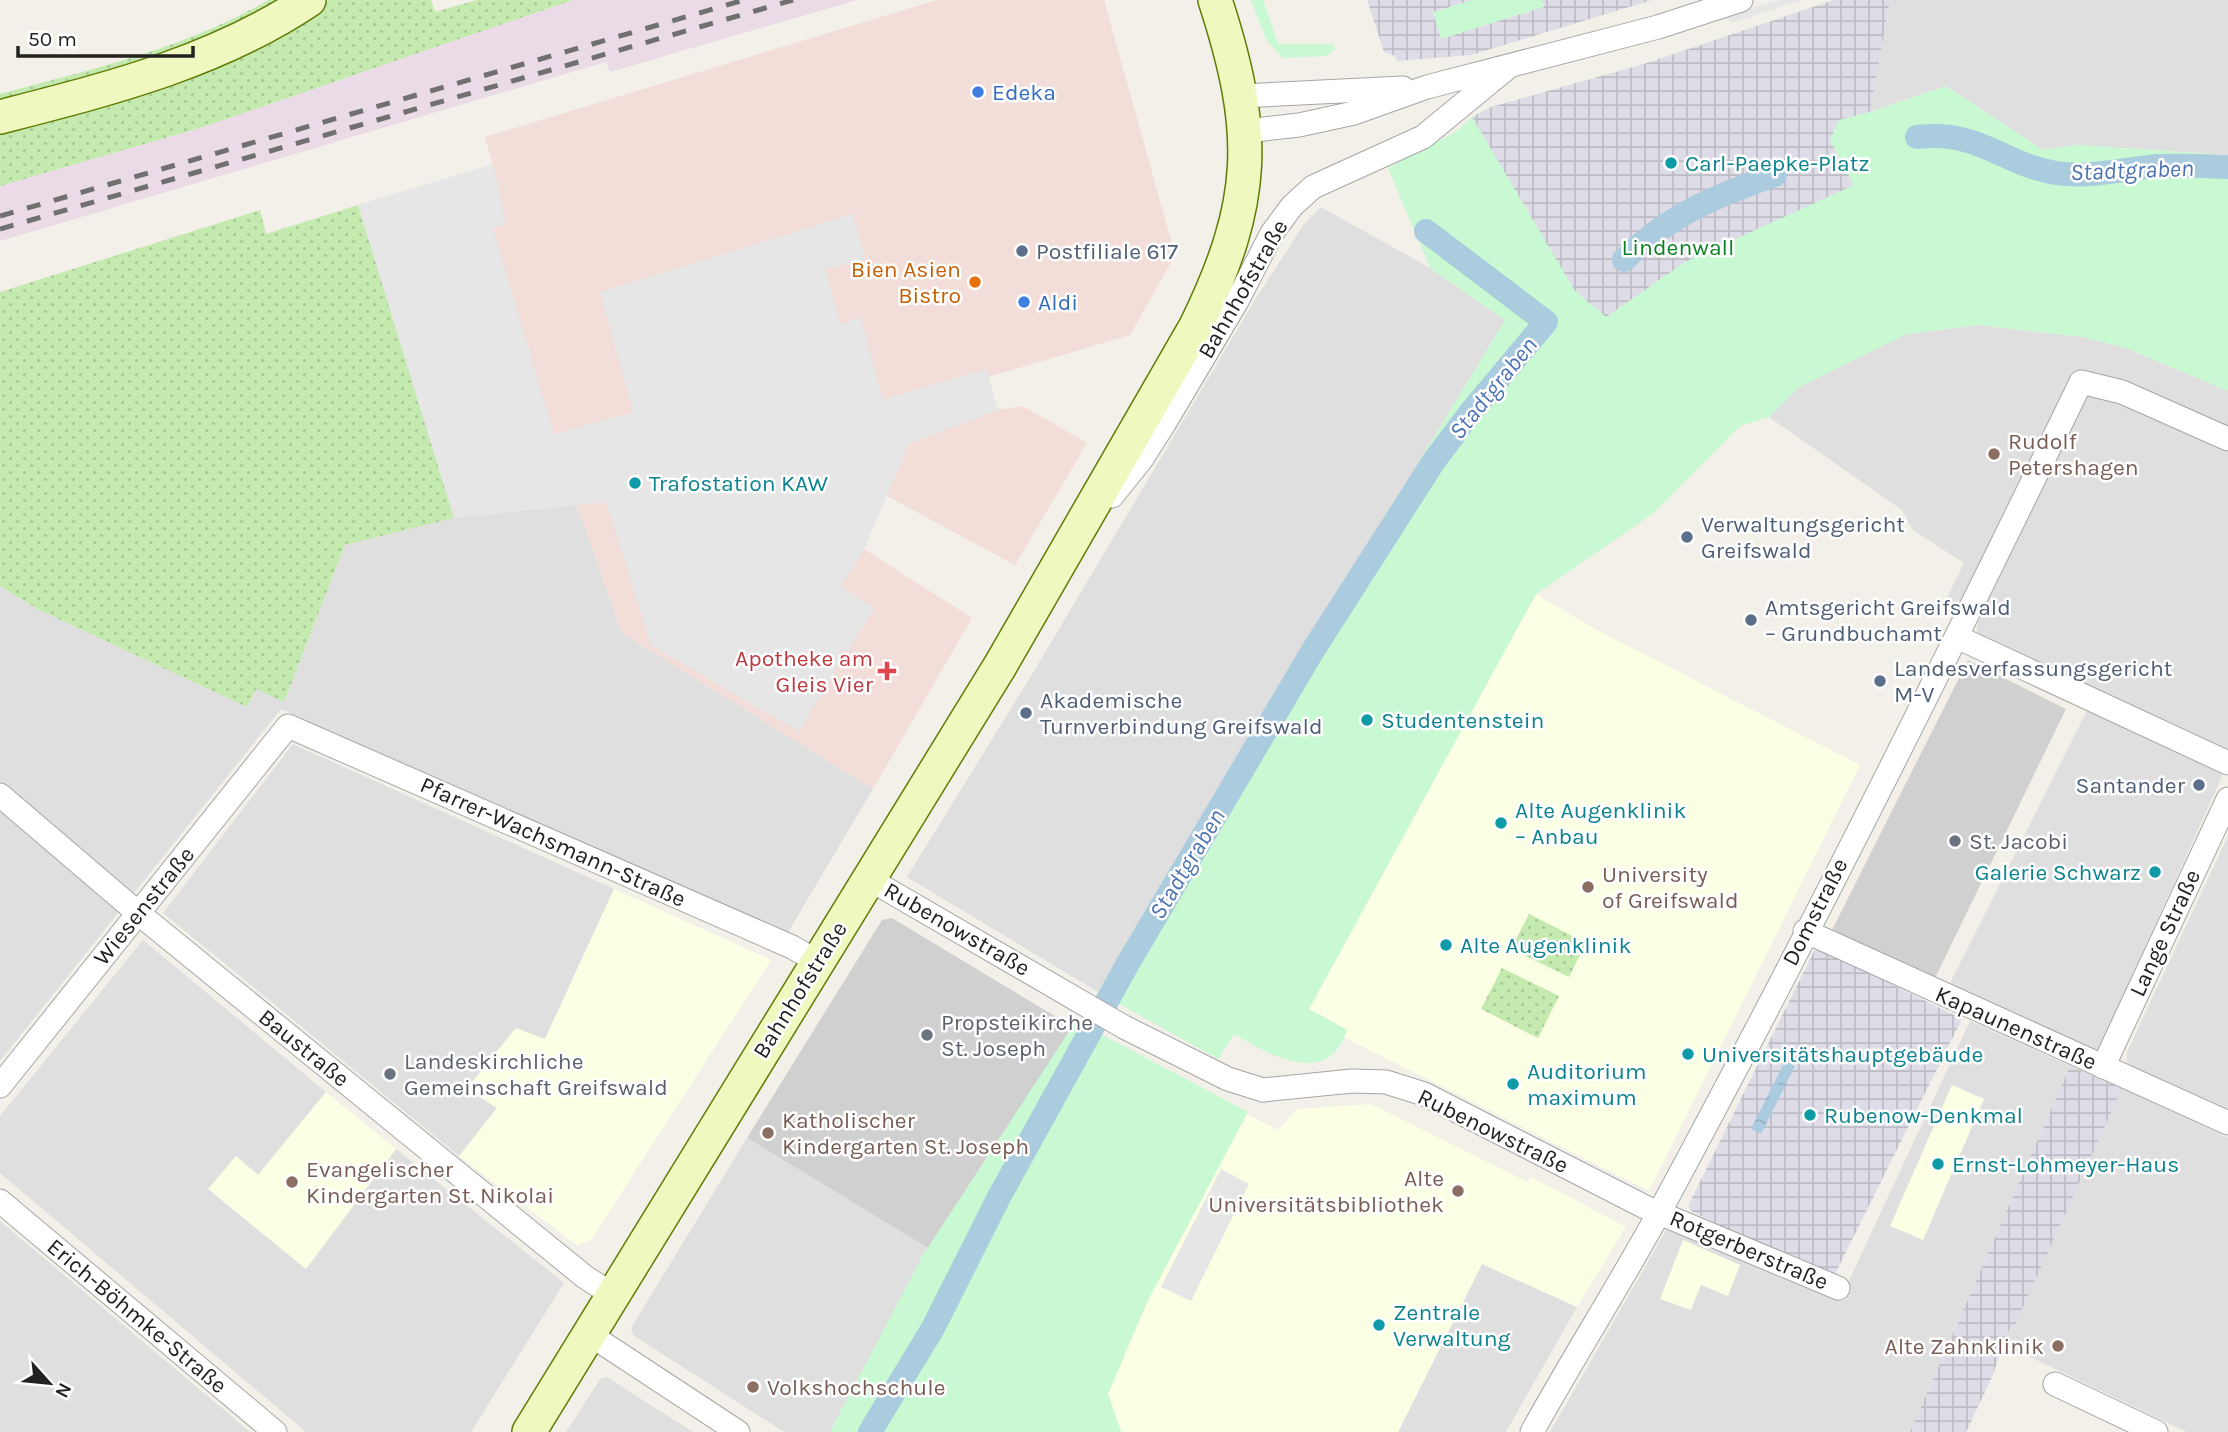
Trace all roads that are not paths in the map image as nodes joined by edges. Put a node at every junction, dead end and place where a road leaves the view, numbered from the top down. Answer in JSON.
{"nodes":[{"id":1,"x":309,"y":0,"type":"edge"},
{"id":2,"x":1215,"y":0,"type":"edge"},
{"id":3,"x":1741,"y":0,"type":"edge"},
{"id":4,"x":1507,"y":68,"type":"junction"},
{"id":5,"x":1427,"y":87,"type":"junction"},
{"id":6,"x":1242,"y":96,"type":"junction"},
{"id":7,"x":0,"y":117,"type":"edge"},
{"id":8,"x":1246,"y":131,"type":"junction"},
{"id":9,"x":2228,"y":439,"type":"edge"},
{"id":10,"x":1070,"y":548,"type":"junction"},
{"id":11,"x":1957,"y":637,"type":"junction"},
{"id":12,"x":288,"y":726,"type":"joint"},
{"id":13,"x":2228,"y":763,"type":"edge"},
{"id":14,"x":0,"y":795,"type":"edge"},
{"id":15,"x":2228,"y":799,"type":"edge"},
{"id":16,"x":869,"y":878,"type":"junction"},
{"id":17,"x":138,"y":913,"type":"junction"},
{"id":18,"x":1805,"y":932,"type":"junction"},
{"id":19,"x":818,"y":962,"type":"junction"},
{"id":20,"x":2102,"y":1067,"type":"junction"},
{"id":21,"x":0,"y":1087,"type":"edge"},
{"id":22,"x":2228,"y":1123,"type":"edge"},
{"id":23,"x":0,"y":1201,"type":"edge"},
{"id":24,"x":1660,"y":1212,"type":"junction"},
{"id":25,"x":1838,"y":1288,"type":"dead end"},
{"id":26,"x":613,"y":1296,"type":"junction"},
{"id":27,"x":589,"y":1334,"type":"junction"},
{"id":28,"x":2055,"y":1384,"type":"dead end"},
{"id":29,"x":275,"y":1432,"type":"edge"},
{"id":30,"x":529,"y":1432,"type":"edge"},
{"id":31,"x":738,"y":1432,"type":"edge"},
{"id":32,"x":1532,"y":1432,"type":"edge"},
{"id":33,"x":2156,"y":1432,"type":"edge"}],
"edges":[{"from":1,"to":7,"type":"main road"},
{"from":2,"to":6,"type":"main road"},
{"from":3,"to":4,"type":"street","name":"Bahnhofstraße"},
{"from":4,"to":5,"type":"street","name":"Bahnhofstraße"},
{"from":4,"to":10,"type":"street","name":"Bahnhofstraße"},
{"from":5,"to":6,"type":"street","name":"Bahnhofstraße"},
{"from":5,"to":8,"type":"street","name":"Bahnhofstraße"},
{"from":6,"to":8,"type":"main road","name":"Bahnhofstraße"},
{"from":8,"to":10,"type":"main road","name":"Bahnhofstraße"},
{"from":9,"to":11,"type":"street","name":"Domstraße"},
{"from":10,"to":16,"type":"main road","name":"Bahnhofstraße"},
{"from":11,"to":13,"type":"street"},
{"from":11,"to":18,"type":"street","name":"Domstraße"},
{"from":12,"to":17,"type":"street","name":"Wiesenstraße"},
{"from":12,"to":19,"type":"street","name":"Pfarrer-Wachsmann-Straße"},
{"from":14,"to":17,"type":"street","name":"Baustraße"},
{"from":15,"to":20,"type":"street","name":"Lange Straße"},
{"from":16,"to":19,"type":"main road","name":"Bahnhofstraße"},
{"from":16,"to":24,"type":"street","name":"Rubenowstraße"},
{"from":17,"to":21,"type":"street","name":"Wiesenstraße"},
{"from":17,"to":26,"type":"street","name":"Baustraße"},
{"from":18,"to":20,"type":"street","name":"Kapaunenstraße"},
{"from":18,"to":24,"type":"street","name":"Domstraße"},
{"from":19,"to":26,"type":"main road","name":"Bahnhofstraße"},
{"from":20,"to":22,"type":"street","name":"Kapaunenstraße"},
{"from":23,"to":29,"type":"street","name":"Erich-Böhmke-Straße"},
{"from":24,"to":25,"type":"street","name":"Rotgerberstraße"},
{"from":24,"to":32,"type":"street","name":"Domstraße"},
{"from":26,"to":27,"type":"main road","name":"Bahnhofstraße"},
{"from":27,"to":30,"type":"main road","name":"Bahnhofstraße"},
{"from":27,"to":31,"type":"street"},
{"from":28,"to":33,"type":"street"}]}
